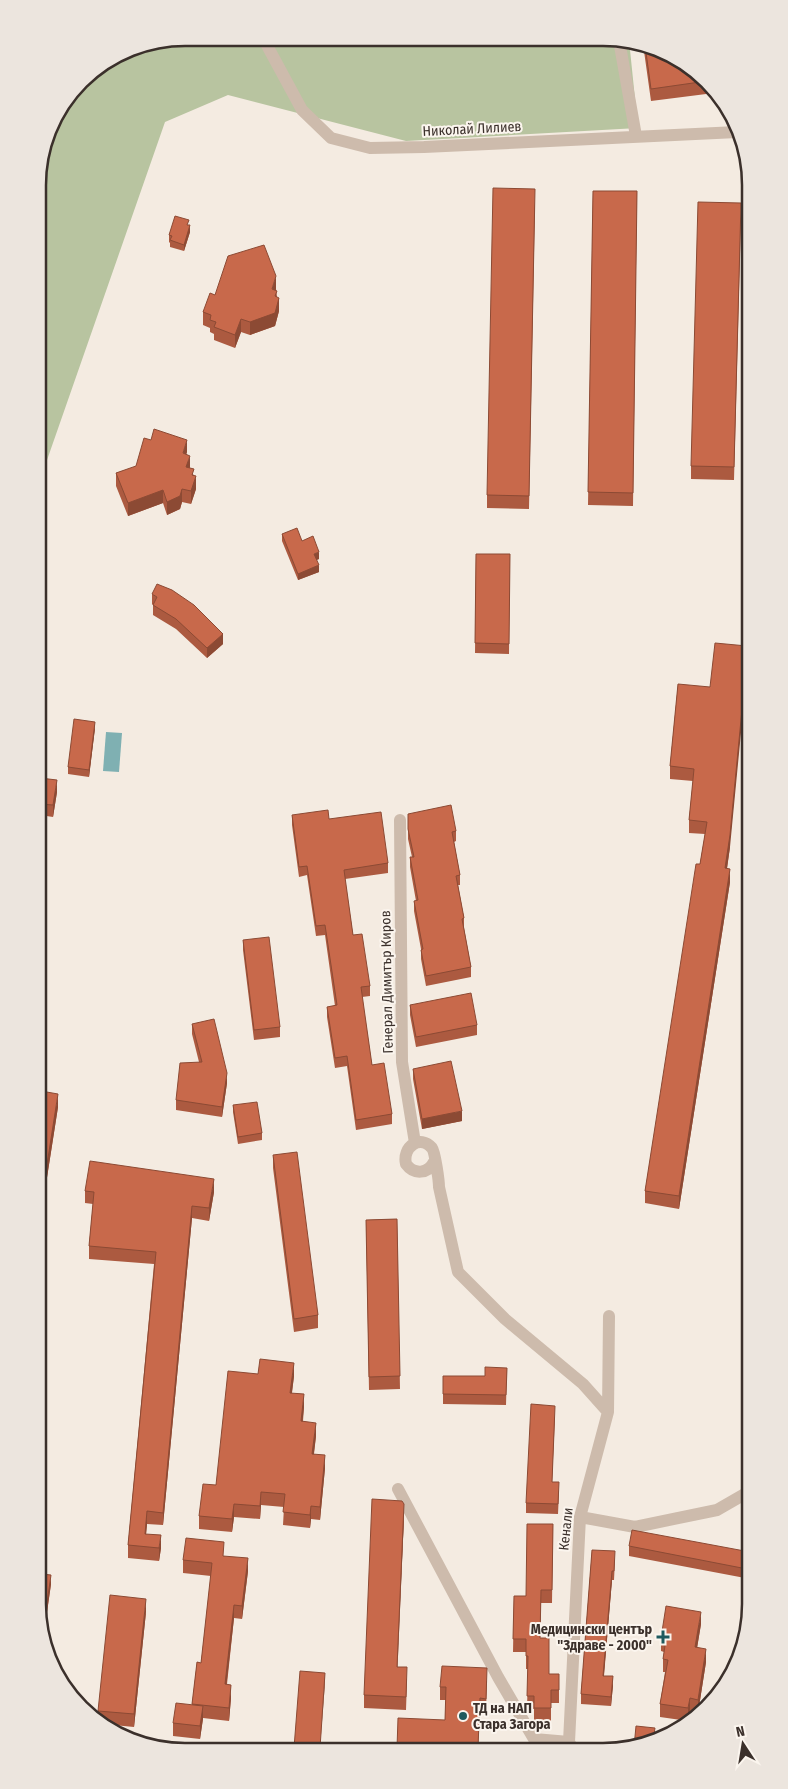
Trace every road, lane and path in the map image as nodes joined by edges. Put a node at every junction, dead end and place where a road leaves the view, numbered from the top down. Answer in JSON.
{"nodes":[{"id":1,"x":268,"y":47,"type":"edge"},
{"id":2,"x":620,"y":47,"type":"edge"},
{"id":3,"x":731,"y":132,"type":"edge"},
{"id":4,"x":636,"y":136,"type":"junction"},
{"id":5,"x":400,"y":820,"type":"dead end"},
{"id":6,"x":415,"y":1144,"type":"junction"},
{"id":7,"x":434,"y":1162,"type":"junction"},
{"id":8,"x":418,"y":1172,"type":"junction"},
{"id":9,"x":439,"y":1187,"type":"junction"},
{"id":10,"x":610,"y":1316,"type":"dead end"},
{"id":11,"x":608,"y":1412,"type":"junction"},
{"id":12,"x":398,"y":1489,"type":"dead end"},
{"id":13,"x":741,"y":1496,"type":"edge"},
{"id":14,"x":580,"y":1517,"type":"junction"},
{"id":15,"x":563,"y":1743,"type":"edge"},
{"id":16,"x":570,"y":1743,"type":"edge"}],
"edges":[{"from":1,"to":4,"type":"street","name":"Николай Лилиев"},
{"from":2,"to":4,"type":"street"},
{"from":3,"to":4,"type":"street","name":"Николай Лилиев"},
{"from":5,"to":6,"type":"street","name":"Генерал Димитър Киров"},
{"from":6,"to":7,"type":"street"},
{"from":6,"to":8,"type":"street"},
{"from":7,"to":8,"type":"street"},
{"from":7,"to":9,"type":"street"},
{"from":8,"to":9,"type":"street"},
{"from":9,"to":11,"type":"street"},
{"from":10,"to":11,"type":"street","name":"Кенали"},
{"from":11,"to":14,"type":"street","name":"Кенали"},
{"from":12,"to":15,"type":"street"},
{"from":13,"to":14,"type":"street"},
{"from":14,"to":16,"type":"street","name":"Кенали"}]}
